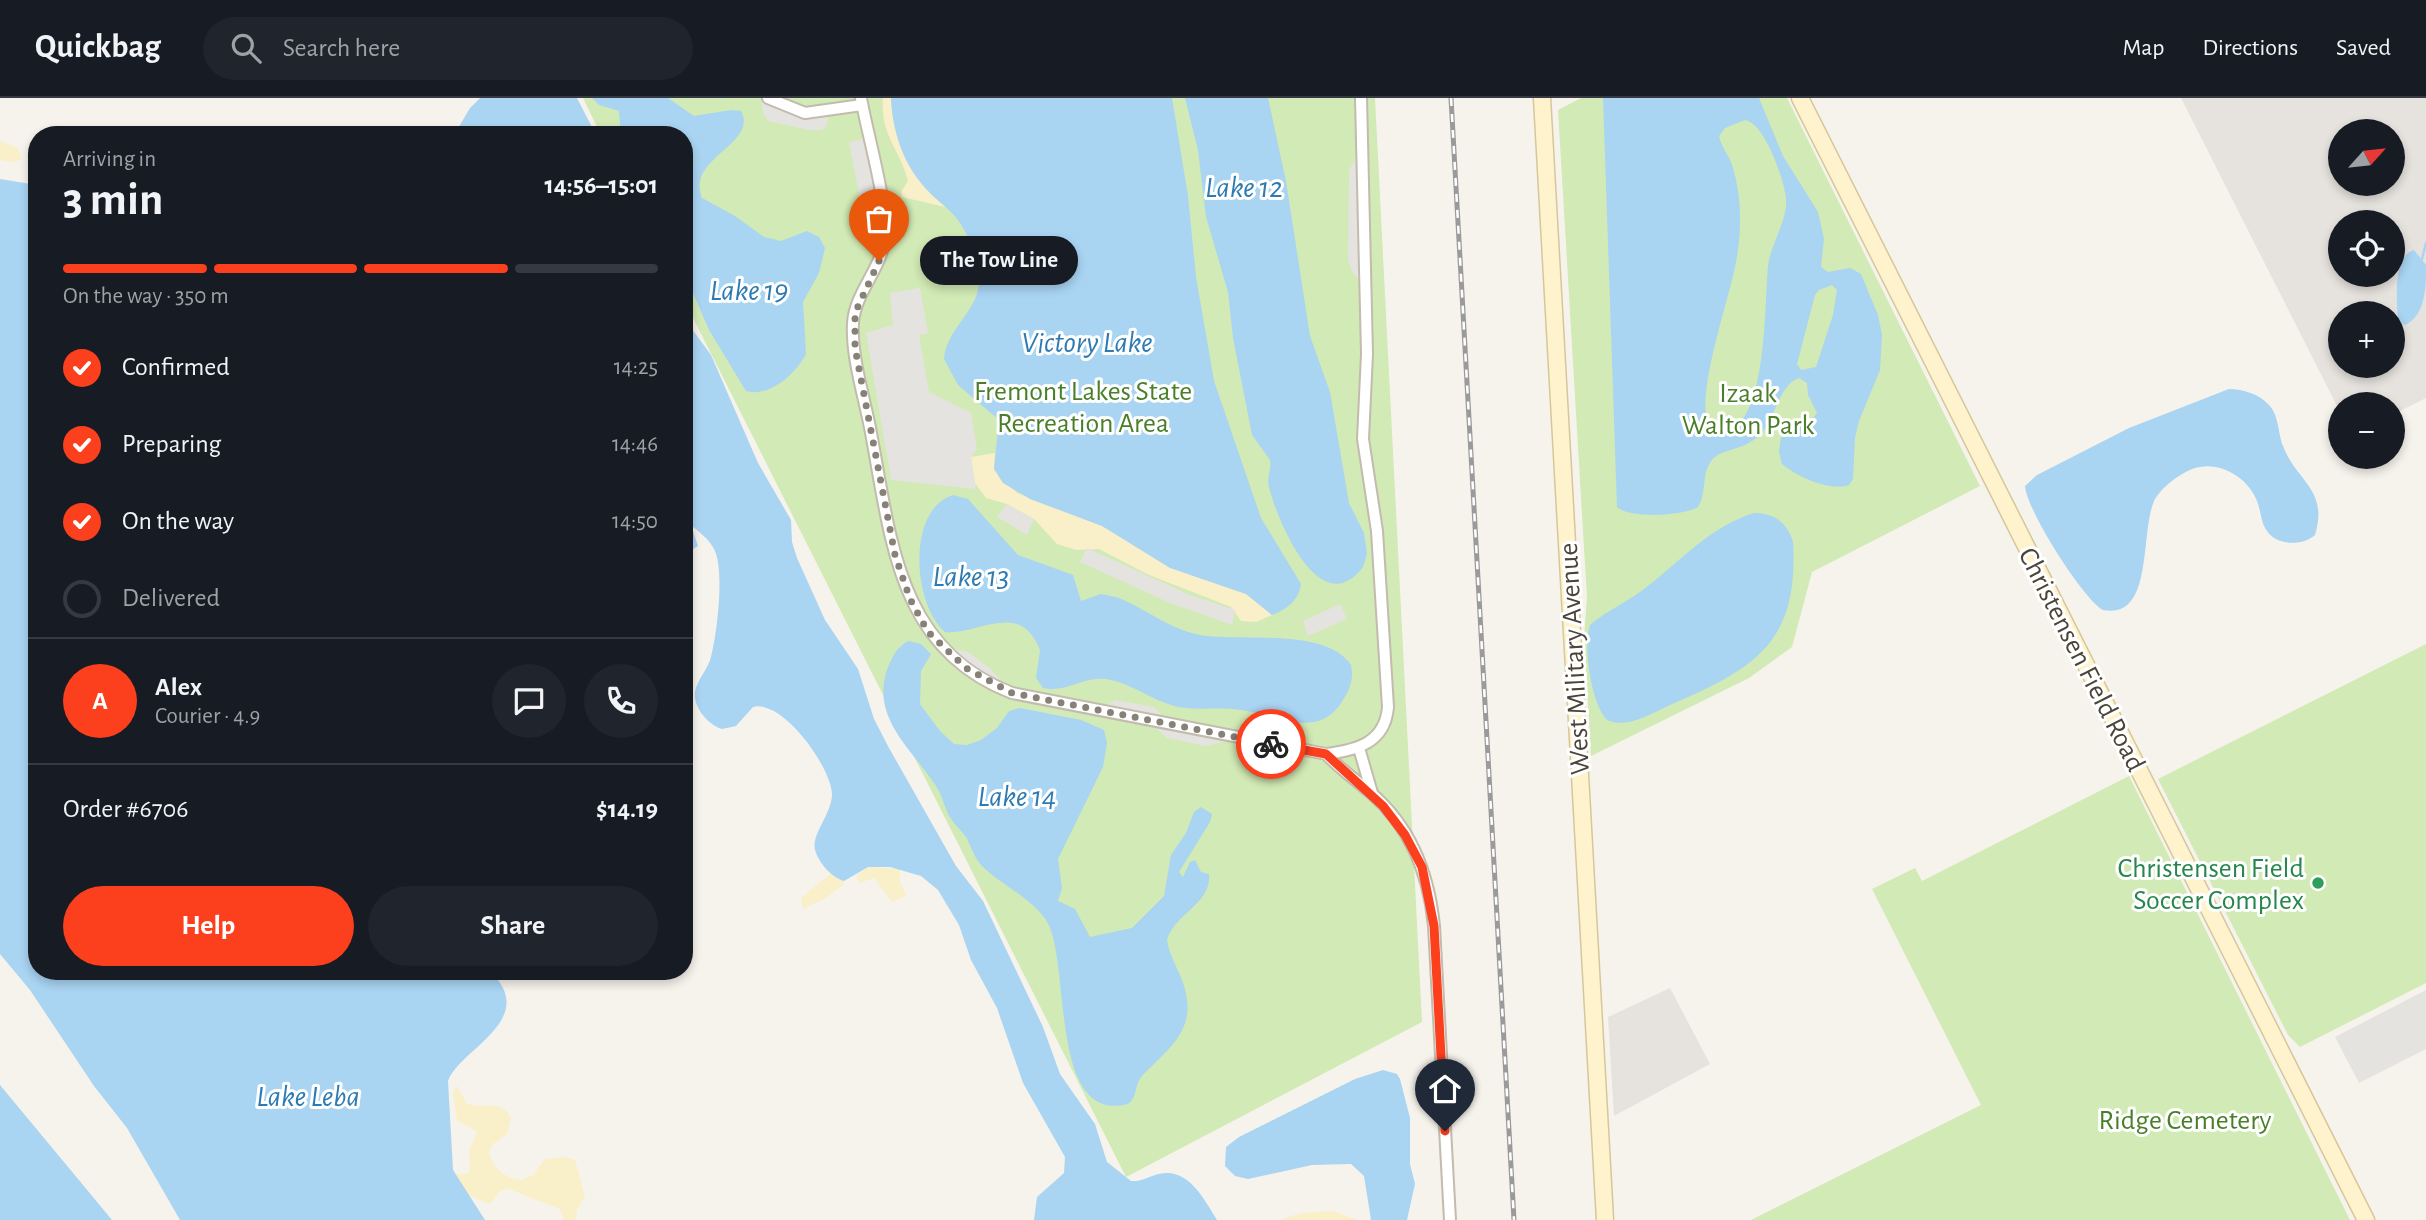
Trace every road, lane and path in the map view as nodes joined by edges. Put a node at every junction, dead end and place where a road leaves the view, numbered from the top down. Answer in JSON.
{"nodes":[{"id":1,"x":768,"y":98,"type":"edge"},
{"id":2,"x":1361,"y":98,"type":"edge"},
{"id":3,"x":1542,"y":98,"type":"edge"},
{"id":4,"x":1800,"y":98,"type":"edge"},
{"id":5,"x":861,"y":102,"type":"edge"},
{"id":6,"x":1359,"y":748,"type":"junction"},
{"id":7,"x":1326,"y":754,"type":"junction"},
{"id":8,"x":1372,"y":793,"type":"junction"},
{"id":9,"x":1450,"y":1220,"type":"edge"},
{"id":10,"x":1605,"y":1220,"type":"edge"},
{"id":11,"x":2366,"y":1220,"type":"edge"}],
"edges":[{"from":1,"to":5,"type":"street"},
{"from":2,"to":6,"type":"street"},
{"from":3,"to":10,"type":"street","name":"West Military Avenue"},
{"from":4,"to":11,"type":"street","name":"Christensen Field Road"},
{"from":5,"to":7,"type":"street"},
{"from":6,"to":7,"type":"street"},
{"from":6,"to":8,"type":"street"},
{"from":7,"to":8,"type":"street"},
{"from":8,"to":9,"type":"street"}]}
